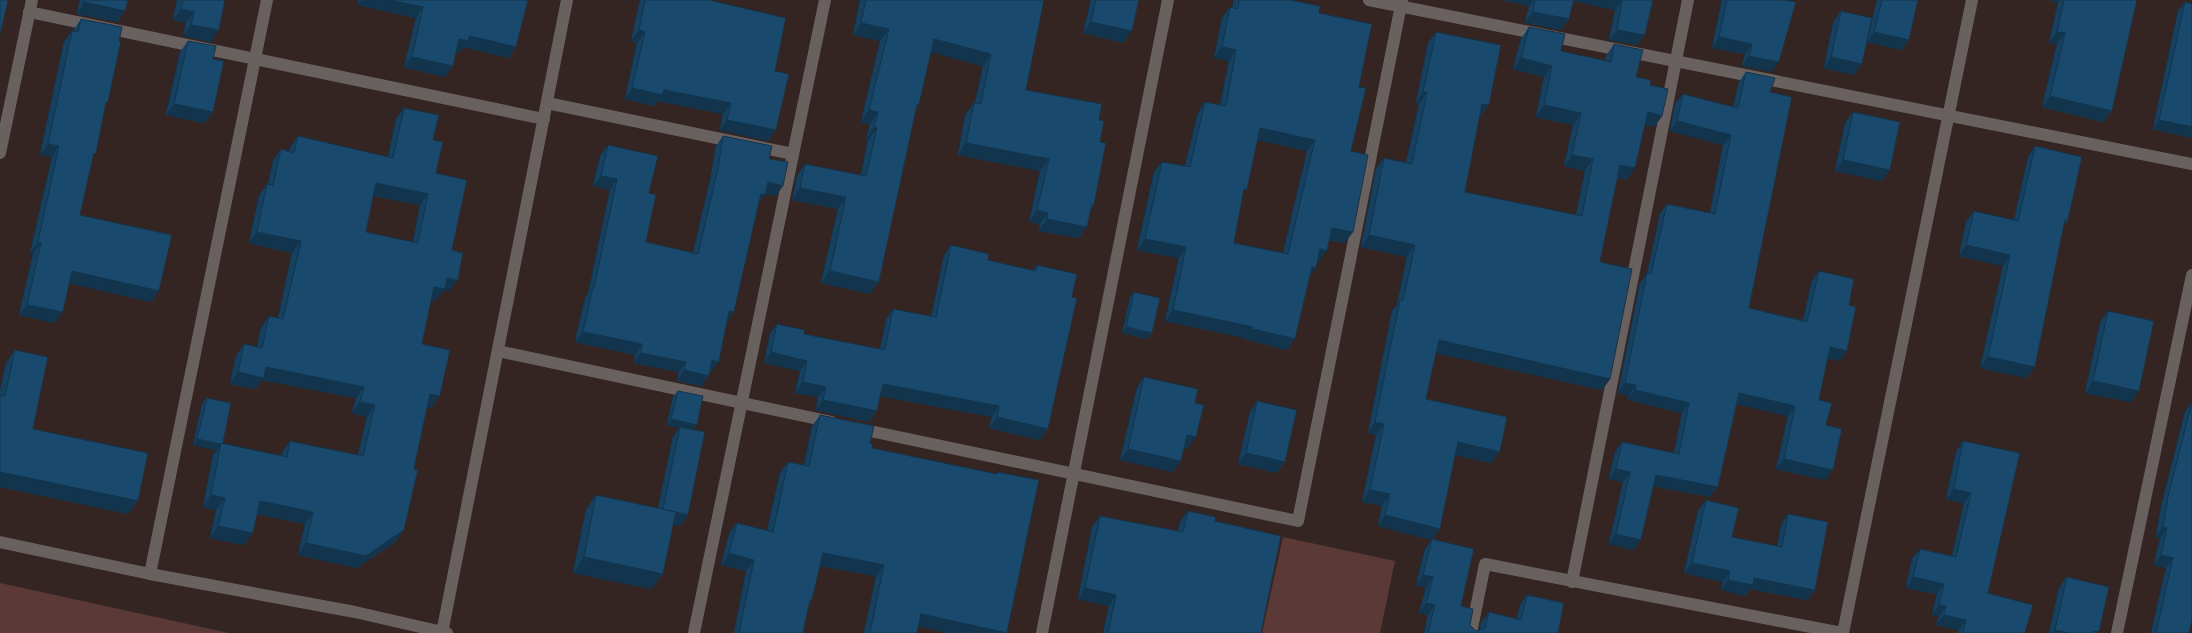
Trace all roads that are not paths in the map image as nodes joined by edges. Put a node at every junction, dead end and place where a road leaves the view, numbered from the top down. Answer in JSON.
{"nodes":[{"id":1,"x":267,"y":0,"type":"edge"},
{"id":2,"x":567,"y":0,"type":"edge"},
{"id":3,"x":825,"y":0,"type":"edge"},
{"id":4,"x":1168,"y":0,"type":"edge"},
{"id":5,"x":1369,"y":0,"type":"edge"},
{"id":6,"x":1688,"y":0,"type":"edge"},
{"id":7,"x":1972,"y":0,"type":"edge"},
{"id":8,"x":1402,"y":3,"type":"edge"},
{"id":9,"x":30,"y":6,"type":"edge"},
{"id":10,"x":256,"y":59,"type":"junction"},
{"id":11,"x":1676,"y":61,"type":"junction"},
{"id":12,"x":547,"y":103,"type":"junction"},
{"id":13,"x":1948,"y":115,"type":"junction"},
{"id":14,"x":544,"y":119,"type":"junction"},
{"id":15,"x":0,"y":153,"type":"edge"},
{"id":16,"x":793,"y":154,"type":"junction"},
{"id":17,"x":2192,"y":164,"type":"edge"},
{"id":18,"x":2192,"y":275,"type":"edge"},
{"id":19,"x":498,"y":350,"type":"junction"},
{"id":20,"x":742,"y":403,"type":"junction"},
{"id":21,"x":1074,"y":474,"type":"junction"},
{"id":22,"x":0,"y":542,"type":"edge"},
{"id":23,"x":150,"y":574,"type":"junction"},
{"id":24,"x":1572,"y":582,"type":"junction"},
{"id":25,"x":444,"y":633,"type":"edge"},
{"id":26,"x":694,"y":633,"type":"edge"},
{"id":27,"x":1042,"y":633,"type":"edge"},
{"id":28,"x":1471,"y":633,"type":"edge"},
{"id":29,"x":1843,"y":633,"type":"edge"},
{"id":30,"x":2117,"y":633,"type":"edge"}],
"edges":[{"from":1,"to":10,"type":"street"},
{"from":2,"to":12,"type":"street"},
{"from":3,"to":16,"type":"street"},
{"from":4,"to":21,"type":"street"},
{"from":5,"to":8,"type":"street"},
{"from":6,"to":11,"type":"street"},
{"from":7,"to":13,"type":"street"},
{"from":8,"to":11,"type":"street"},
{"from":8,"to":21,"type":"street"},
{"from":9,"to":10,"type":"street"},
{"from":9,"to":15,"type":"street"},
{"from":10,"to":14,"type":"street"},
{"from":10,"to":23,"type":"street"},
{"from":11,"to":13,"type":"street"},
{"from":11,"to":24,"type":"street"},
{"from":12,"to":14,"type":"street"},
{"from":12,"to":16,"type":"street"},
{"from":13,"to":17,"type":"street"},
{"from":13,"to":29,"type":"street"},
{"from":14,"to":19,"type":"street"},
{"from":16,"to":20,"type":"street"},
{"from":18,"to":30,"type":"street"},
{"from":19,"to":20,"type":"street"},
{"from":19,"to":25,"type":"street"},
{"from":20,"to":21,"type":"street"},
{"from":20,"to":26,"type":"street"},
{"from":21,"to":27,"type":"street"},
{"from":22,"to":23,"type":"street"},
{"from":23,"to":25,"type":"street"},
{"from":24,"to":28,"type":"street"},
{"from":24,"to":29,"type":"street"}]}
